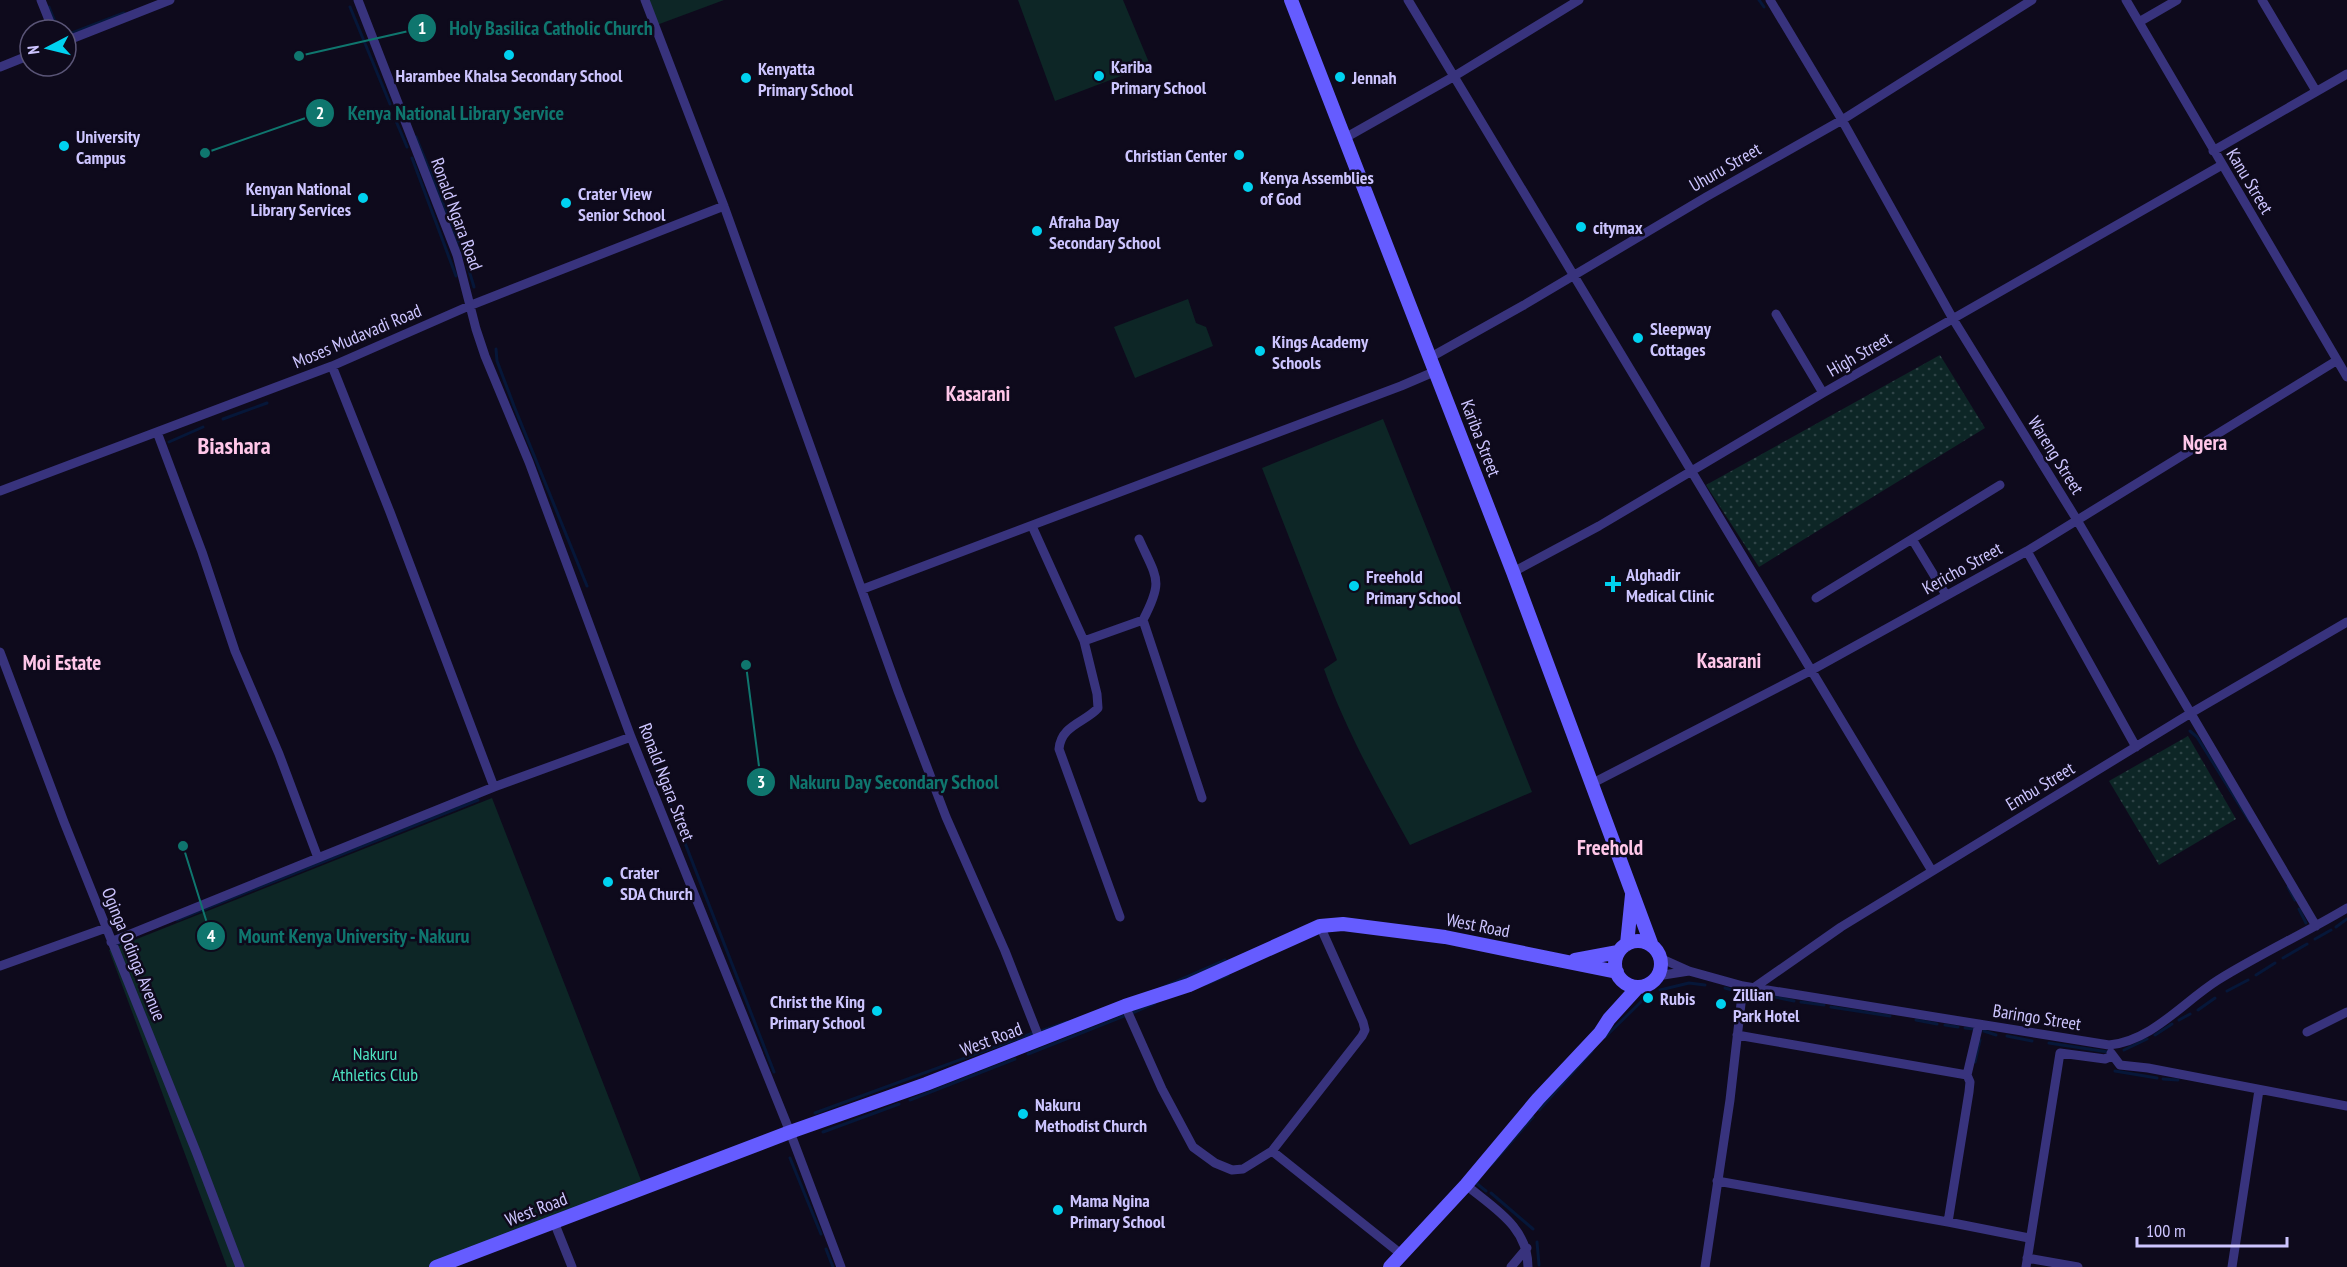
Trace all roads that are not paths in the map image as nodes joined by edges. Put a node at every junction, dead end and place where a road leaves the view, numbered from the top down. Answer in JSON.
{"nodes":[{"id":1,"x":41,"y":0,"type":"edge"},
{"id":2,"x":170,"y":0,"type":"edge"},
{"id":3,"x":358,"y":0,"type":"edge"},
{"id":4,"x":645,"y":0,"type":"edge"},
{"id":5,"x":1291,"y":0,"type":"edge"},
{"id":6,"x":1408,"y":0,"type":"edge"},
{"id":7,"x":1578,"y":0,"type":"edge"},
{"id":8,"x":1770,"y":0,"type":"edge"},
{"id":9,"x":2032,"y":0,"type":"edge"},
{"id":10,"x":2126,"y":0,"type":"edge"},
{"id":11,"x":2177,"y":0,"type":"edge"},
{"id":12,"x":2262,"y":0,"type":"edge"},
{"id":13,"x":48,"y":18,"type":"edge"},
{"id":14,"x":2139,"y":22,"type":"junction"},
{"id":15,"x":78,"y":36,"type":"edge"},
{"id":16,"x":18,"y":60,"type":"edge"},
{"id":17,"x":0,"y":67,"type":"edge"},
{"id":18,"x":2347,"y":74,"type":"edge"},
{"id":19,"x":1453,"y":77,"type":"junction"},
{"id":20,"x":2316,"y":91,"type":"junction"},
{"id":21,"x":1842,"y":120,"type":"junction"},
{"id":22,"x":1345,"y":138,"type":"junction"},
{"id":23,"x":2213,"y":151,"type":"junction"},
{"id":24,"x":2222,"y":165,"type":"junction"},
{"id":25,"x":724,"y":206,"type":"junction"},
{"id":26,"x":1574,"y":276,"type":"junction"},
{"id":27,"x":469,"y":306,"type":"junction"},
{"id":28,"x":1776,"y":314,"type":"dead end"},
{"id":29,"x":1953,"y":319,"type":"junction"},
{"id":30,"x":1431,"y":357,"type":"junction"},
{"id":31,"x":2336,"y":361,"type":"junction"},
{"id":32,"x":332,"y":366,"type":"junction"},
{"id":33,"x":1436,"y":371,"type":"junction"},
{"id":34,"x":2347,"y":377,"type":"edge"},
{"id":35,"x":1823,"y":393,"type":"junction"},
{"id":36,"x":157,"y":432,"type":"junction"},
{"id":37,"x":1693,"y":472,"type":"junction"},
{"id":38,"x":2000,"y":485,"type":"dead end"},
{"id":39,"x":0,"y":490,"type":"edge"},
{"id":40,"x":2077,"y":520,"type":"junction"},
{"id":41,"x":1032,"y":526,"type":"junction"},
{"id":42,"x":1139,"y":539,"type":"dead end"},
{"id":43,"x":1912,"y":539,"type":"junction"},
{"id":44,"x":2027,"y":551,"type":"junction"},
{"id":45,"x":1513,"y":572,"type":"junction"},
{"id":46,"x":863,"y":590,"type":"junction"},
{"id":47,"x":1946,"y":595,"type":"junction"},
{"id":48,"x":1816,"y":598,"type":"dead end"},
{"id":49,"x":1143,"y":620,"type":"junction"},
{"id":50,"x":2347,"y":622,"type":"edge"},
{"id":51,"x":1084,"y":640,"type":"junction"},
{"id":52,"x":0,"y":652,"type":"edge"},
{"id":53,"x":1810,"y":671,"type":"junction"},
{"id":54,"x":2191,"y":713,"type":"junction"},
{"id":55,"x":632,"y":737,"type":"junction"},
{"id":56,"x":2136,"y":747,"type":"junction"},
{"id":57,"x":1592,"y":784,"type":"junction"},
{"id":58,"x":494,"y":787,"type":"junction"},
{"id":59,"x":1202,"y":798,"type":"dead end"},
{"id":60,"x":318,"y":858,"type":"junction"},
{"id":61,"x":1932,"y":871,"type":"junction"},
{"id":62,"x":1633,"y":890,"type":"junction"},
{"id":63,"x":2347,"y":908,"type":"edge"},
{"id":64,"x":1120,"y":917,"type":"dead end"},
{"id":65,"x":1320,"y":926,"type":"junction"},
{"id":66,"x":2316,"y":926,"type":"junction"},
{"id":67,"x":106,"y":928,"type":"junction"},
{"id":68,"x":111,"y":942,"type":"junction"},
{"id":69,"x":1623,"y":948,"type":"junction"},
{"id":70,"x":1656,"y":952,"type":"junction"},
{"id":71,"x":1570,"y":961,"type":"junction"},
{"id":72,"x":0,"y":966,"type":"edge"},
{"id":73,"x":1689,"y":971,"type":"junction"},
{"id":74,"x":1619,"y":976,"type":"junction"},
{"id":75,"x":1657,"y":976,"type":"junction"},
{"id":76,"x":1743,"y":986,"type":"junction"},
{"id":77,"x":1638,"y":987,"type":"junction"},
{"id":78,"x":1755,"y":987,"type":"junction"},
{"id":79,"x":1125,"y":1006,"type":"junction"},
{"id":80,"x":2347,"y":1012,"type":"edge"},
{"id":81,"x":1614,"y":1014,"type":"junction"},
{"id":82,"x":1978,"y":1024,"type":"junction"},
{"id":83,"x":2307,"y":1032,"type":"dead end"},
{"id":84,"x":1737,"y":1035,"type":"junction"},
{"id":85,"x":1040,"y":1040,"type":"junction"},
{"id":86,"x":2109,"y":1045,"type":"junction"},
{"id":87,"x":2112,"y":1056,"type":"junction"},
{"id":88,"x":1967,"y":1075,"type":"junction"},
{"id":89,"x":2259,"y":1090,"type":"junction"},
{"id":90,"x":2347,"y":1106,"type":"edge"},
{"id":91,"x":790,"y":1132,"type":"junction"},
{"id":92,"x":1272,"y":1151,"type":"junction"},
{"id":93,"x":1717,"y":1181,"type":"junction"},
{"id":94,"x":1466,"y":1185,"type":"junction"},
{"id":95,"x":554,"y":1222,"type":"junction"},
{"id":96,"x":1948,"y":1222,"type":"junction"},
{"id":97,"x":2029,"y":1238,"type":"junction"},
{"id":98,"x":1527,"y":1248,"type":"junction"},
{"id":99,"x":1401,"y":1254,"type":"junction"},
{"id":100,"x":2026,"y":1263,"type":"edge"},
{"id":101,"x":240,"y":1267,"type":"edge"},
{"id":102,"x":436,"y":1267,"type":"edge"},
{"id":103,"x":572,"y":1267,"type":"edge"},
{"id":104,"x":841,"y":1267,"type":"edge"},
{"id":105,"x":1389,"y":1267,"type":"edge"},
{"id":106,"x":1511,"y":1267,"type":"edge"},
{"id":107,"x":1528,"y":1267,"type":"edge"},
{"id":108,"x":1705,"y":1267,"type":"edge"},
{"id":109,"x":2078,"y":1267,"type":"edge"},
{"id":110,"x":2232,"y":1267,"type":"edge"}],
"edges":[{"from":1,"to":13,"type":"street"},
{"from":2,"to":15,"type":"street"},
{"from":3,"to":27,"type":"street","name":"Ronald Ngara Road"},
{"from":4,"to":25,"type":"street"},
{"from":5,"to":22,"type":"street","name":"Kariba Street"},
{"from":6,"to":19,"type":"street"},
{"from":7,"to":19,"type":"street"},
{"from":8,"to":21,"type":"street","name":"Wareng Street"},
{"from":9,"to":21,"type":"street","name":"Uhuru Street"},
{"from":10,"to":14,"type":"street","name":"Kanu Street"},
{"from":11,"to":14,"type":"street"},
{"from":12,"to":20,"type":"street"},
{"from":14,"to":23,"type":"street","name":"Kanu Street"},
{"from":16,"to":17,"type":"street"},
{"from":18,"to":20,"type":"street"},
{"from":19,"to":22,"type":"street"},
{"from":19,"to":26,"type":"street"},
{"from":20,"to":23,"type":"street"},
{"from":21,"to":26,"type":"street","name":"Uhuru Street"},
{"from":21,"to":29,"type":"street","name":"Wareng Street"},
{"from":22,"to":30,"type":"street","name":"Kariba Street"},
{"from":23,"to":24,"type":"street","name":"Kanu Street"},
{"from":24,"to":29,"type":"street","name":"High Street"},
{"from":24,"to":31,"type":"street","name":"Kanu Street"},
{"from":25,"to":27,"type":"street","name":"Moses Mudavadi Road"},
{"from":25,"to":46,"type":"street"},
{"from":26,"to":30,"type":"street","name":"Uhuru Street"},
{"from":26,"to":37,"type":"street"},
{"from":27,"to":32,"type":"street","name":"Moses Mudavadi Road"},
{"from":27,"to":55,"type":"street","name":"Ronald Ngara Street"},
{"from":28,"to":35,"type":"street"},
{"from":29,"to":35,"type":"street","name":"High Street"},
{"from":29,"to":40,"type":"street","name":"Wareng Street"},
{"from":30,"to":33,"type":"street","name":"Kariba Street"},
{"from":31,"to":34,"type":"street","name":"Kanu Street"},
{"from":31,"to":40,"type":"street","name":"Kericho Street"},
{"from":32,"to":36,"type":"street","name":"Moses Mudavadi Road"},
{"from":32,"to":58,"type":"street"},
{"from":33,"to":41,"type":"street"},
{"from":33,"to":45,"type":"street","name":"Kariba Street"},
{"from":35,"to":37,"type":"street","name":"High Street"},
{"from":36,"to":39,"type":"street","name":"Moses Mudavadi Road"},
{"from":36,"to":60,"type":"street"},
{"from":37,"to":45,"type":"street","name":"High Street"},
{"from":37,"to":53,"type":"street"},
{"from":38,"to":43,"type":"street"},
{"from":40,"to":44,"type":"street","name":"Kericho Street"},
{"from":40,"to":54,"type":"street","name":"Wareng Street"},
{"from":41,"to":46,"type":"street"},
{"from":41,"to":51,"type":"street"},
{"from":42,"to":49,"type":"street"},
{"from":43,"to":47,"type":"street"},
{"from":43,"to":48,"type":"street"},
{"from":44,"to":47,"type":"street","name":"Kericho Street"},
{"from":44,"to":56,"type":"street"},
{"from":45,"to":57,"type":"street","name":"Kariba Street"},
{"from":46,"to":85,"type":"street"},
{"from":47,"to":53,"type":"street","name":"Kericho Street"},
{"from":49,"to":51,"type":"street"},
{"from":49,"to":59,"type":"street"},
{"from":50,"to":54,"type":"street","name":"Embu Street"},
{"from":51,"to":64,"type":"street"},
{"from":52,"to":67,"type":"street","name":"Oginga Odinga Avenue"},
{"from":53,"to":57,"type":"street","name":"Kericho Street"},
{"from":53,"to":61,"type":"street"},
{"from":54,"to":56,"type":"street","name":"Embu Street"},
{"from":54,"to":66,"type":"street","name":"Wareng Street"},
{"from":55,"to":58,"type":"street"},
{"from":55,"to":91,"type":"street","name":"Ronald Ngara Street"},
{"from":56,"to":61,"type":"street","name":"Embu Street"},
{"from":57,"to":62,"type":"street","name":"Kariba Street"},
{"from":58,"to":60,"type":"street"},
{"from":60,"to":68,"type":"street"},
{"from":61,"to":78,"type":"street","name":"Embu Street"},
{"from":62,"to":69,"type":"street"},
{"from":62,"to":70,"type":"street","name":"Kariba Street"},
{"from":63,"to":66,"type":"street","name":"Baringo Street"},
{"from":65,"to":71,"type":"street","name":"West Road"},
{"from":65,"to":79,"type":"street","name":"West Road"},
{"from":65,"to":92,"type":"street"},
{"from":66,"to":86,"type":"street","name":"Baringo Street"},
{"from":67,"to":68,"type":"street","name":"Oginga Odinga Avenue"},
{"from":67,"to":72,"type":"street"},
{"from":68,"to":101,"type":"street","name":"Oginga Odinga Avenue"},
{"from":69,"to":70,"type":"street"},
{"from":69,"to":71,"type":"street","name":"West Road"},
{"from":69,"to":74,"type":"street"},
{"from":70,"to":73,"type":"street","name":"Baringo Street"},
{"from":70,"to":75,"type":"street"},
{"from":71,"to":74,"type":"street","name":"West Road"},
{"from":73,"to":75,"type":"street","name":"Baringo Street"},
{"from":73,"to":76,"type":"street","name":"Baringo Street"},
{"from":74,"to":77,"type":"street"},
{"from":74,"to":81,"type":"street"},
{"from":75,"to":77,"type":"street"},
{"from":76,"to":78,"type":"street","name":"Baringo Street"},
{"from":76,"to":84,"type":"street"},
{"from":77,"to":81,"type":"street"},
{"from":78,"to":82,"type":"street","name":"Baringo Street"},
{"from":79,"to":85,"type":"street","name":"West Road"},
{"from":79,"to":92,"type":"street"},
{"from":80,"to":83,"type":"street"},
{"from":81,"to":94,"type":"street"},
{"from":82,"to":86,"type":"street","name":"Baringo Street"},
{"from":82,"to":88,"type":"street"},
{"from":84,"to":88,"type":"street"},
{"from":84,"to":93,"type":"street"},
{"from":85,"to":91,"type":"street","name":"West Road"},
{"from":86,"to":87,"type":"street"},
{"from":87,"to":89,"type":"street"},
{"from":87,"to":97,"type":"street"},
{"from":88,"to":96,"type":"street"},
{"from":89,"to":90,"type":"street"},
{"from":89,"to":110,"type":"street"},
{"from":91,"to":95,"type":"street","name":"West Road"},
{"from":91,"to":104,"type":"street","name":"Ronald Ngara Street"},
{"from":92,"to":99,"type":"street"},
{"from":93,"to":96,"type":"street"},
{"from":93,"to":108,"type":"street"},
{"from":94,"to":98,"type":"street"},
{"from":94,"to":99,"type":"street"},
{"from":95,"to":102,"type":"street","name":"West Road"},
{"from":95,"to":103,"type":"street"},
{"from":96,"to":97,"type":"street"},
{"from":97,"to":100,"type":"street"},
{"from":98,"to":106,"type":"street"},
{"from":98,"to":107,"type":"street"},
{"from":99,"to":105,"type":"street"},
{"from":100,"to":109,"type":"street"}]}
